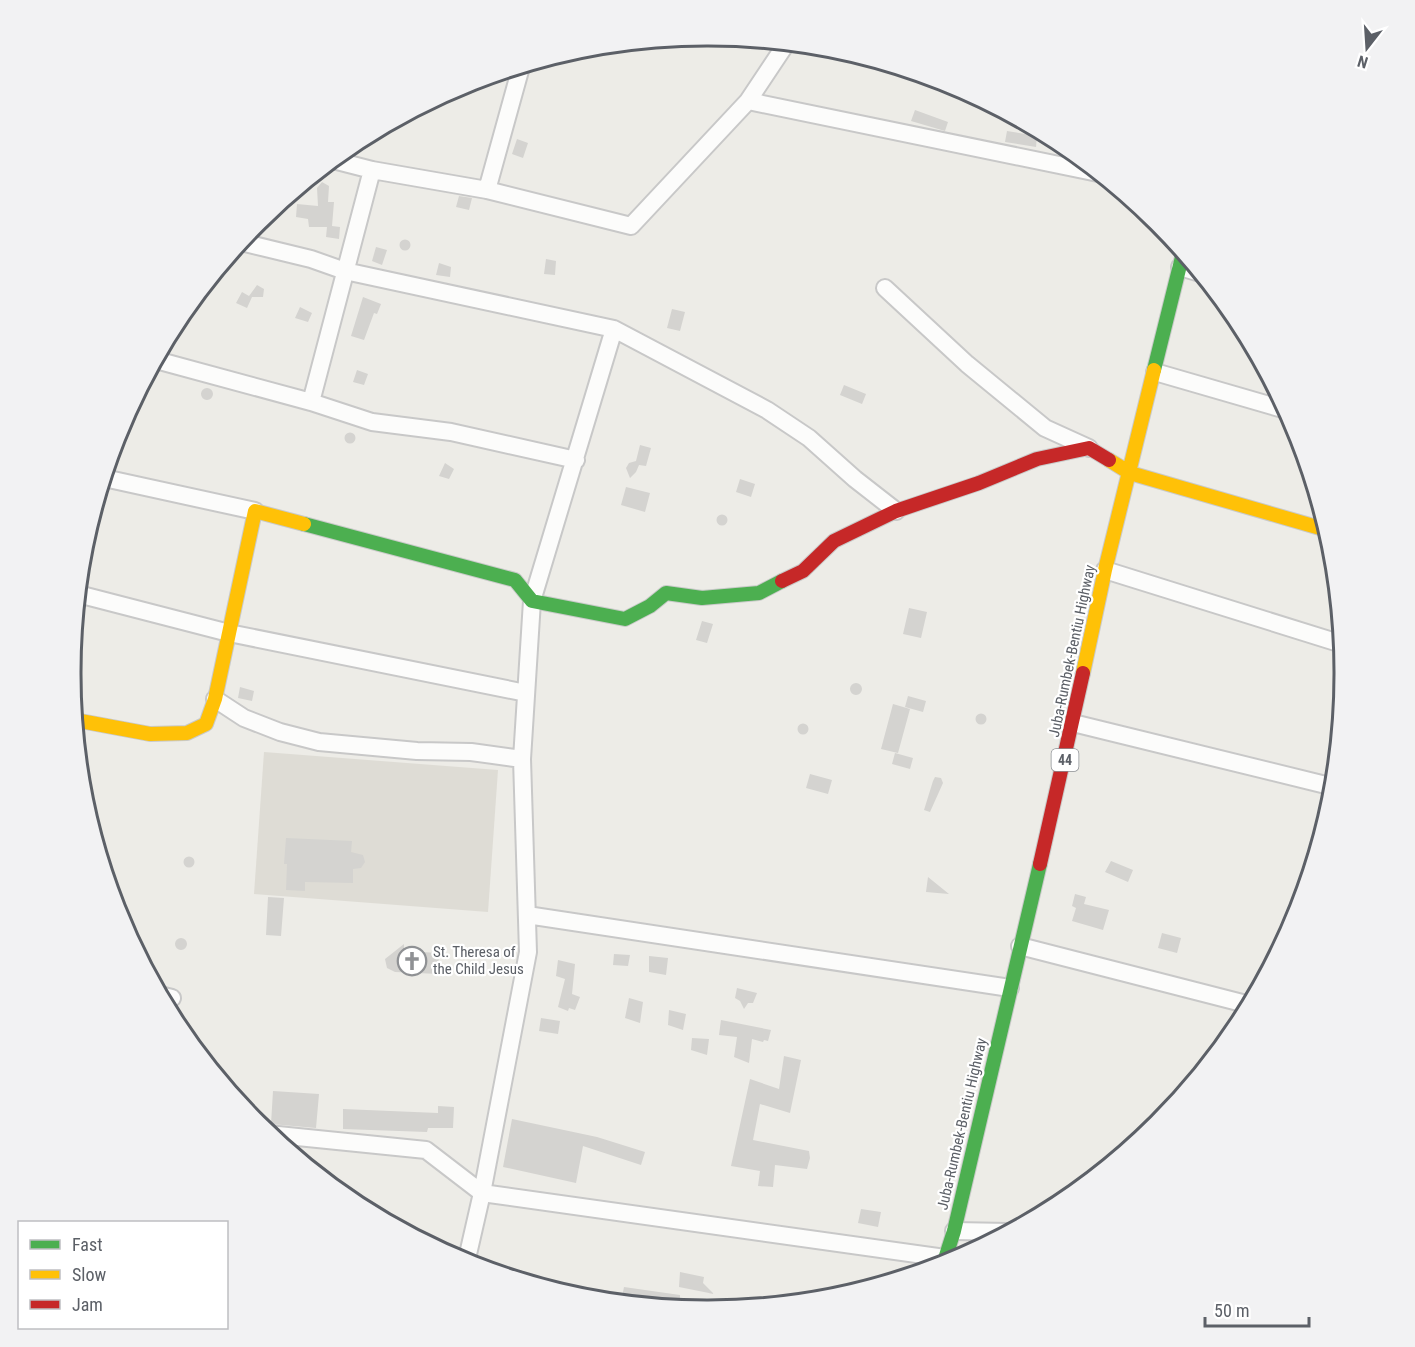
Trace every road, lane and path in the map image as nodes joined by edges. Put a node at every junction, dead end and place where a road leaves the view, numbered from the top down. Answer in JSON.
{"nodes":[{"id":1,"x":781,"y":51,"type":"edge"},
{"id":2,"x":518,"y":76,"type":"edge"},
{"id":3,"x":748,"y":100,"type":"junction"},
{"id":4,"x":344,"y":163,"type":"edge"},
{"id":5,"x":1080,"y":169,"type":"edge"},
{"id":6,"x":372,"y":170,"type":"junction"},
{"id":7,"x":487,"y":190,"type":"junction"},
{"id":8,"x":251,"y":244,"type":"edge"},
{"id":9,"x":1181,"y":263,"type":"edge"},
{"id":10,"x":345,"y":271,"type":"junction"},
{"id":11,"x":885,"y":288,"type":"dead end"},
{"id":12,"x":614,"y":329,"type":"junction"},
{"id":13,"x":164,"y":362,"type":"edge"},
{"id":14,"x":1155,"y":372,"type":"junction"},
{"id":15,"x":311,"y":402,"type":"junction"},
{"id":16,"x":1275,"y":407,"type":"edge"},
{"id":17,"x":1089,"y":447,"type":"junction"},
{"id":18,"x":576,"y":460,"type":"junction"},
{"id":19,"x":1130,"y":472,"type":"junction"},
{"id":20,"x":112,"y":480,"type":"edge"},
{"id":21,"x":255,"y":511,"type":"junction"},
{"id":22,"x":896,"y":511,"type":"junction"},
{"id":23,"x":1317,"y":527,"type":"edge"},
{"id":24,"x":1106,"y":570,"type":"junction"},
{"id":25,"x":86,"y":596,"type":"edge"},
{"id":26,"x":532,"y":601,"type":"junction"},
{"id":27,"x":229,"y":633,"type":"junction"},
{"id":28,"x":1333,"y":641,"type":"edge"},
{"id":29,"x":526,"y":693,"type":"junction"},
{"id":30,"x":215,"y":699,"type":"junction"},
{"id":31,"x":83,"y":721,"type":"edge"},
{"id":32,"x":1074,"y":723,"type":"junction"},
{"id":33,"x":522,"y":759,"type":"junction"},
{"id":34,"x":1324,"y":785,"type":"edge"},
{"id":35,"x":527,"y":915,"type":"junction"},
{"id":36,"x":1020,"y":946,"type":"junction"},
{"id":37,"x":1010,"y":988,"type":"junction"},
{"id":38,"x":1241,"y":1003,"type":"edge"},
{"id":39,"x":284,"y":1136,"type":"edge"},
{"id":40,"x":482,"y":1193,"type":"junction"},
{"id":41,"x":954,"y":1231,"type":"junction"},
{"id":42,"x":993,"y":1232,"type":"edge"},
{"id":43,"x":468,"y":1253,"type":"edge"},
{"id":44,"x":947,"y":1253,"type":"edge"},
{"id":45,"x":931,"y":1259,"type":"edge"}],
"edges":[{"from":1,"to":3,"type":"street"},
{"from":2,"to":7,"type":"street"},
{"from":3,"to":5,"type":"street"},
{"from":3,"to":7,"type":"street"},
{"from":4,"to":6,"type":"street"},
{"from":6,"to":7,"type":"street"},
{"from":6,"to":10,"type":"street"},
{"from":8,"to":10,"type":"street"},
{"from":9,"to":14,"type":"street","name":"Juba-Rumbek-Bentiu Highway","number":"44"},
{"from":10,"to":12,"type":"street"},
{"from":10,"to":15,"type":"street"},
{"from":11,"to":17,"type":"street"},
{"from":12,"to":18,"type":"street"},
{"from":12,"to":22,"type":"street"},
{"from":13,"to":15,"type":"street"},
{"from":14,"to":16,"type":"street"},
{"from":14,"to":19,"type":"street","name":"Juba-Rumbek-Bentiu Highway","number":"44"},
{"from":15,"to":18,"type":"street"},
{"from":17,"to":19,"type":"street"},
{"from":17,"to":22,"type":"street"},
{"from":18,"to":26,"type":"street"},
{"from":19,"to":23,"type":"street"},
{"from":19,"to":24,"type":"street","name":"Juba-Rumbek-Bentiu Highway","number":"44"},
{"from":20,"to":21,"type":"street"},
{"from":21,"to":26,"type":"street"},
{"from":21,"to":27,"type":"street"},
{"from":22,"to":26,"type":"street"},
{"from":24,"to":28,"type":"street"},
{"from":24,"to":32,"type":"street","name":"Juba-Rumbek-Bentiu Highway","number":"44"},
{"from":25,"to":27,"type":"street"},
{"from":26,"to":29,"type":"street"},
{"from":27,"to":29,"type":"street"},
{"from":27,"to":30,"type":"street"},
{"from":29,"to":33,"type":"street"},
{"from":30,"to":31,"type":"street"},
{"from":30,"to":33,"type":"street"},
{"from":32,"to":34,"type":"street"},
{"from":32,"to":36,"type":"street","name":"Juba-Rumbek-Bentiu Highway","number":"44"},
{"from":33,"to":35,"type":"street"},
{"from":35,"to":37,"type":"street"},
{"from":35,"to":40,"type":"street"},
{"from":36,"to":37,"type":"street","name":"Juba-Rumbek-Bentiu Highway","number":"44"},
{"from":36,"to":38,"type":"street"},
{"from":37,"to":41,"type":"street","name":"Juba-Rumbek-Bentiu Highway","number":"44"},
{"from":39,"to":40,"type":"street"},
{"from":40,"to":43,"type":"street"},
{"from":40,"to":45,"type":"street"},
{"from":41,"to":42,"type":"street"},
{"from":41,"to":44,"type":"street","name":"Juba-Rumbek-Bentiu Highway","number":"44"}]}
